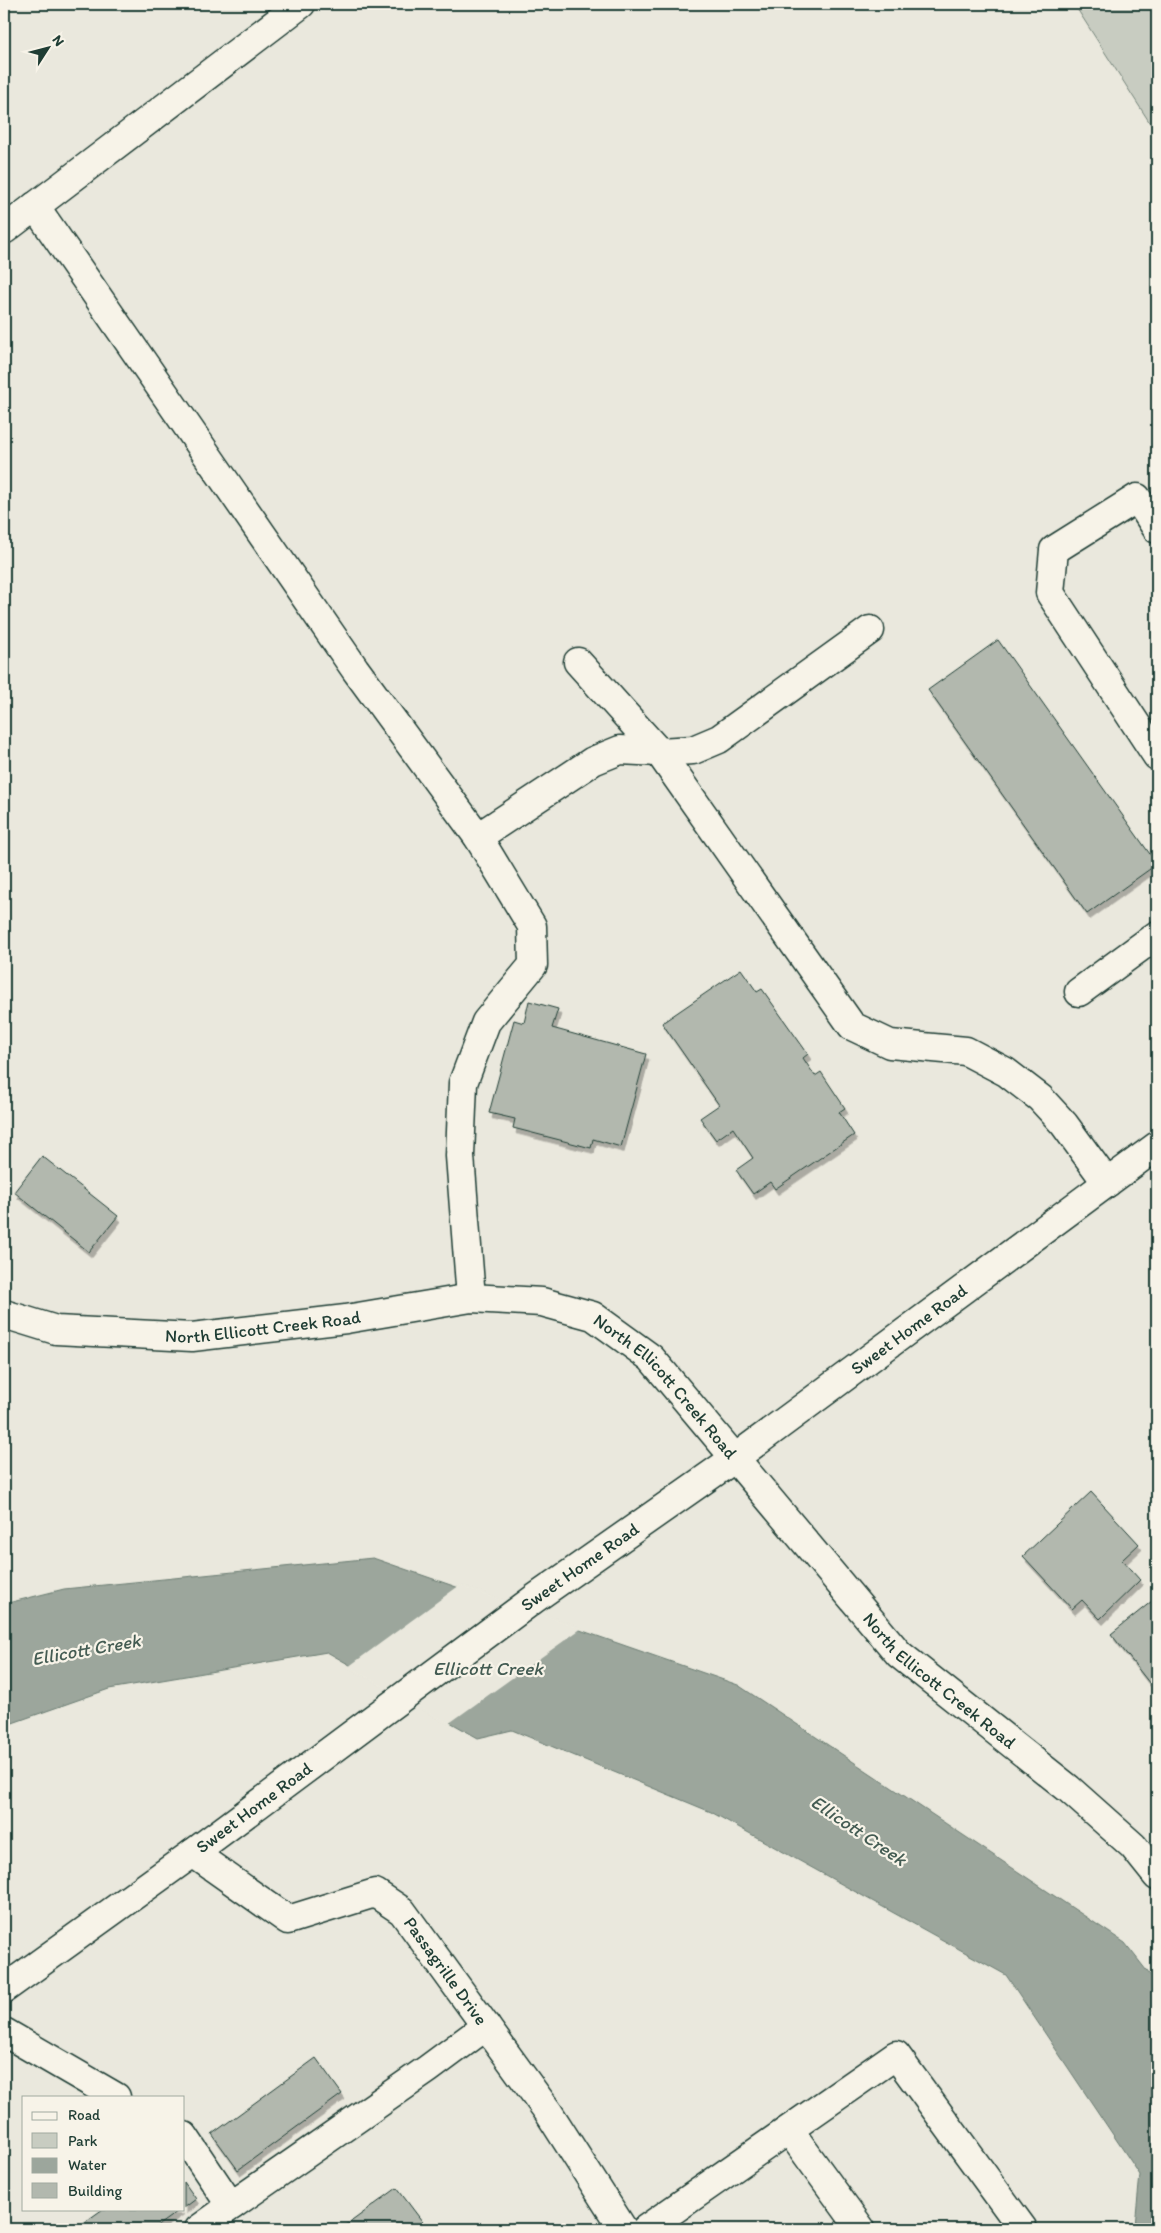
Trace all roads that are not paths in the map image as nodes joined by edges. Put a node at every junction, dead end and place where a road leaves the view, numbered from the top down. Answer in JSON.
{"nodes":[{"id":1,"x":301,"y":4,"type":"edge"},
{"id":2,"x":35,"y":206,"type":"junction"},
{"id":3,"x":4,"y":230,"type":"edge"},
{"id":4,"x":1157,"y":529,"type":"edge"},
{"id":5,"x":870,"y":630,"type":"dead end"},
{"id":6,"x":578,"y":662,"type":"dead end"},
{"id":7,"x":659,"y":752,"type":"junction"},
{"id":8,"x":1157,"y":756,"type":"edge"},
{"id":9,"x":478,"y":837,"type":"junction"},
{"id":10,"x":1157,"y":935,"type":"edge"},
{"id":11,"x":1079,"y":992,"type":"dead end"},
{"id":12,"x":1157,"y":1146,"type":"edge"},
{"id":13,"x":1107,"y":1183,"type":"junction"},
{"id":14,"x":471,"y":1298,"type":"junction"},
{"id":15,"x":4,"y":1314,"type":"edge"},
{"id":16,"x":735,"y":1458,"type":"junction"},
{"id":17,"x":192,"y":1853,"type":"junction"},
{"id":18,"x":1157,"y":1876,"type":"edge"},
{"id":19,"x":4,"y":1989,"type":"edge"},
{"id":20,"x":486,"y":2026,"type":"junction"},
{"id":21,"x":4,"y":2032,"type":"edge"},
{"id":22,"x":114,"y":2096,"type":"edge"},
{"id":23,"x":790,"y":2130,"type":"junction"},
{"id":24,"x":185,"y":2137,"type":"edge"},
{"id":25,"x":231,"y":2206,"type":"junction"},
{"id":26,"x":200,"y":2229,"type":"edge"},
{"id":27,"x":623,"y":2229,"type":"edge"},
{"id":28,"x":646,"y":2229,"type":"edge"},
{"id":29,"x":861,"y":2229,"type":"edge"},
{"id":30,"x":1024,"y":2229,"type":"edge"}],
"edges":[{"from":1,"to":2,"type":"street"},
{"from":2,"to":3,"type":"street"},
{"from":2,"to":9,"type":"street"},
{"from":4,"to":8,"type":"street"},
{"from":5,"to":7,"type":"street"},
{"from":6,"to":7,"type":"street"},
{"from":7,"to":9,"type":"street"},
{"from":7,"to":13,"type":"street"},
{"from":9,"to":14,"type":"street"},
{"from":10,"to":11,"type":"street"},
{"from":12,"to":13,"type":"street","name":"Sweet Home Road"},
{"from":13,"to":16,"type":"street","name":"Sweet Home Road"},
{"from":14,"to":15,"type":"street","name":"North Ellicott Creek Road"},
{"from":14,"to":16,"type":"street","name":"North Ellicott Creek Road"},
{"from":16,"to":17,"type":"street","name":"Sweet Home Road"},
{"from":16,"to":18,"type":"street","name":"North Ellicott Creek Road"},
{"from":17,"to":19,"type":"street","name":"Sweet Home Road"},
{"from":17,"to":20,"type":"street","name":"Passagrille Drive"},
{"from":20,"to":25,"type":"street"},
{"from":20,"to":27,"type":"street","name":"Passagrille Drive"},
{"from":21,"to":22,"type":"street"},
{"from":23,"to":28,"type":"street"},
{"from":23,"to":29,"type":"street"},
{"from":23,"to":30,"type":"street"},
{"from":24,"to":25,"type":"street"},
{"from":25,"to":26,"type":"street"}]}
